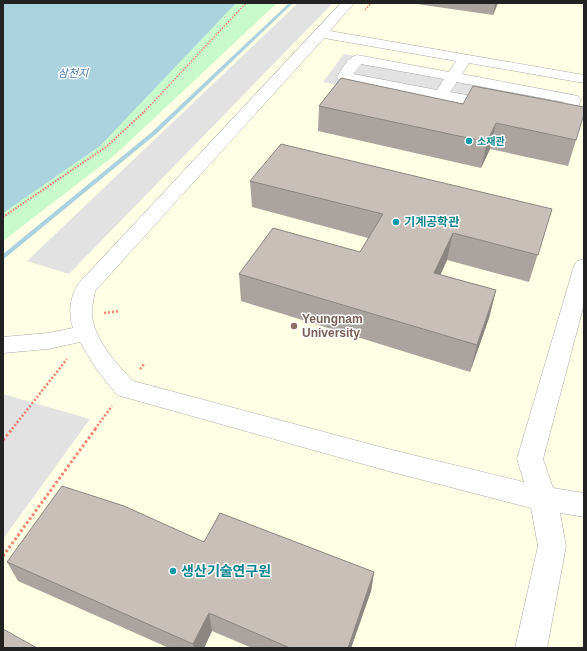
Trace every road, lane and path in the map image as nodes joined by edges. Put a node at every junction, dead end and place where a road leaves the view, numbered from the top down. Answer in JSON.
{"nodes":[{"id":1,"x":246,"y":3,"type":"edge"},
{"id":2,"x":348,"y":3,"type":"edge"},
{"id":3,"x":320,"y":33,"type":"junction"},
{"id":4,"x":465,"y":58,"type":"junction"},
{"id":5,"x":453,"y":76,"type":"junction"},
{"id":6,"x":584,"y":79,"type":"edge"},
{"id":7,"x":441,"y":95,"type":"junction"},
{"id":8,"x":508,"y":108,"type":"edge"},
{"id":9,"x":538,"y":114,"type":"edge"},
{"id":10,"x":3,"y":217,"type":"edge"},
{"id":11,"x":584,"y":266,"type":"edge"},
{"id":12,"x":86,"y":333,"type":"junction"},
{"id":13,"x":3,"y":345,"type":"edge"},
{"id":14,"x":145,"y":363,"type":"dead end"},
{"id":15,"x":125,"y":388,"type":"junction"},
{"id":16,"x":3,"y":440,"type":"edge"},
{"id":17,"x":542,"y":499,"type":"junction"},
{"id":18,"x":584,"y":505,"type":"edge"},
{"id":19,"x":3,"y":556,"type":"edge"},
{"id":20,"x":531,"y":648,"type":"edge"}],
"edges":[{"from":1,"to":10,"type":"path"},
{"from":2,"to":3,"type":"lane"},
{"from":3,"to":4,"type":"lane"},
{"from":3,"to":12,"type":"lane"},
{"from":4,"to":5,"type":"lane"},
{"from":4,"to":6,"type":"lane"},
{"from":5,"to":7,"type":"lane"},
{"from":5,"to":7,"type":"lane"},
{"from":5,"to":9,"type":"lane"},
{"from":7,"to":8,"type":"lane"},
{"from":11,"to":17,"type":"lane"},
{"from":12,"to":13,"type":"lane"},
{"from":12,"to":15,"type":"lane"},
{"from":12,"to":16,"type":"path"},
{"from":14,"to":15,"type":"path"},
{"from":15,"to":17,"type":"lane"},
{"from":15,"to":19,"type":"path"},
{"from":17,"to":18,"type":"lane"},
{"from":17,"to":20,"type":"lane"}]}
